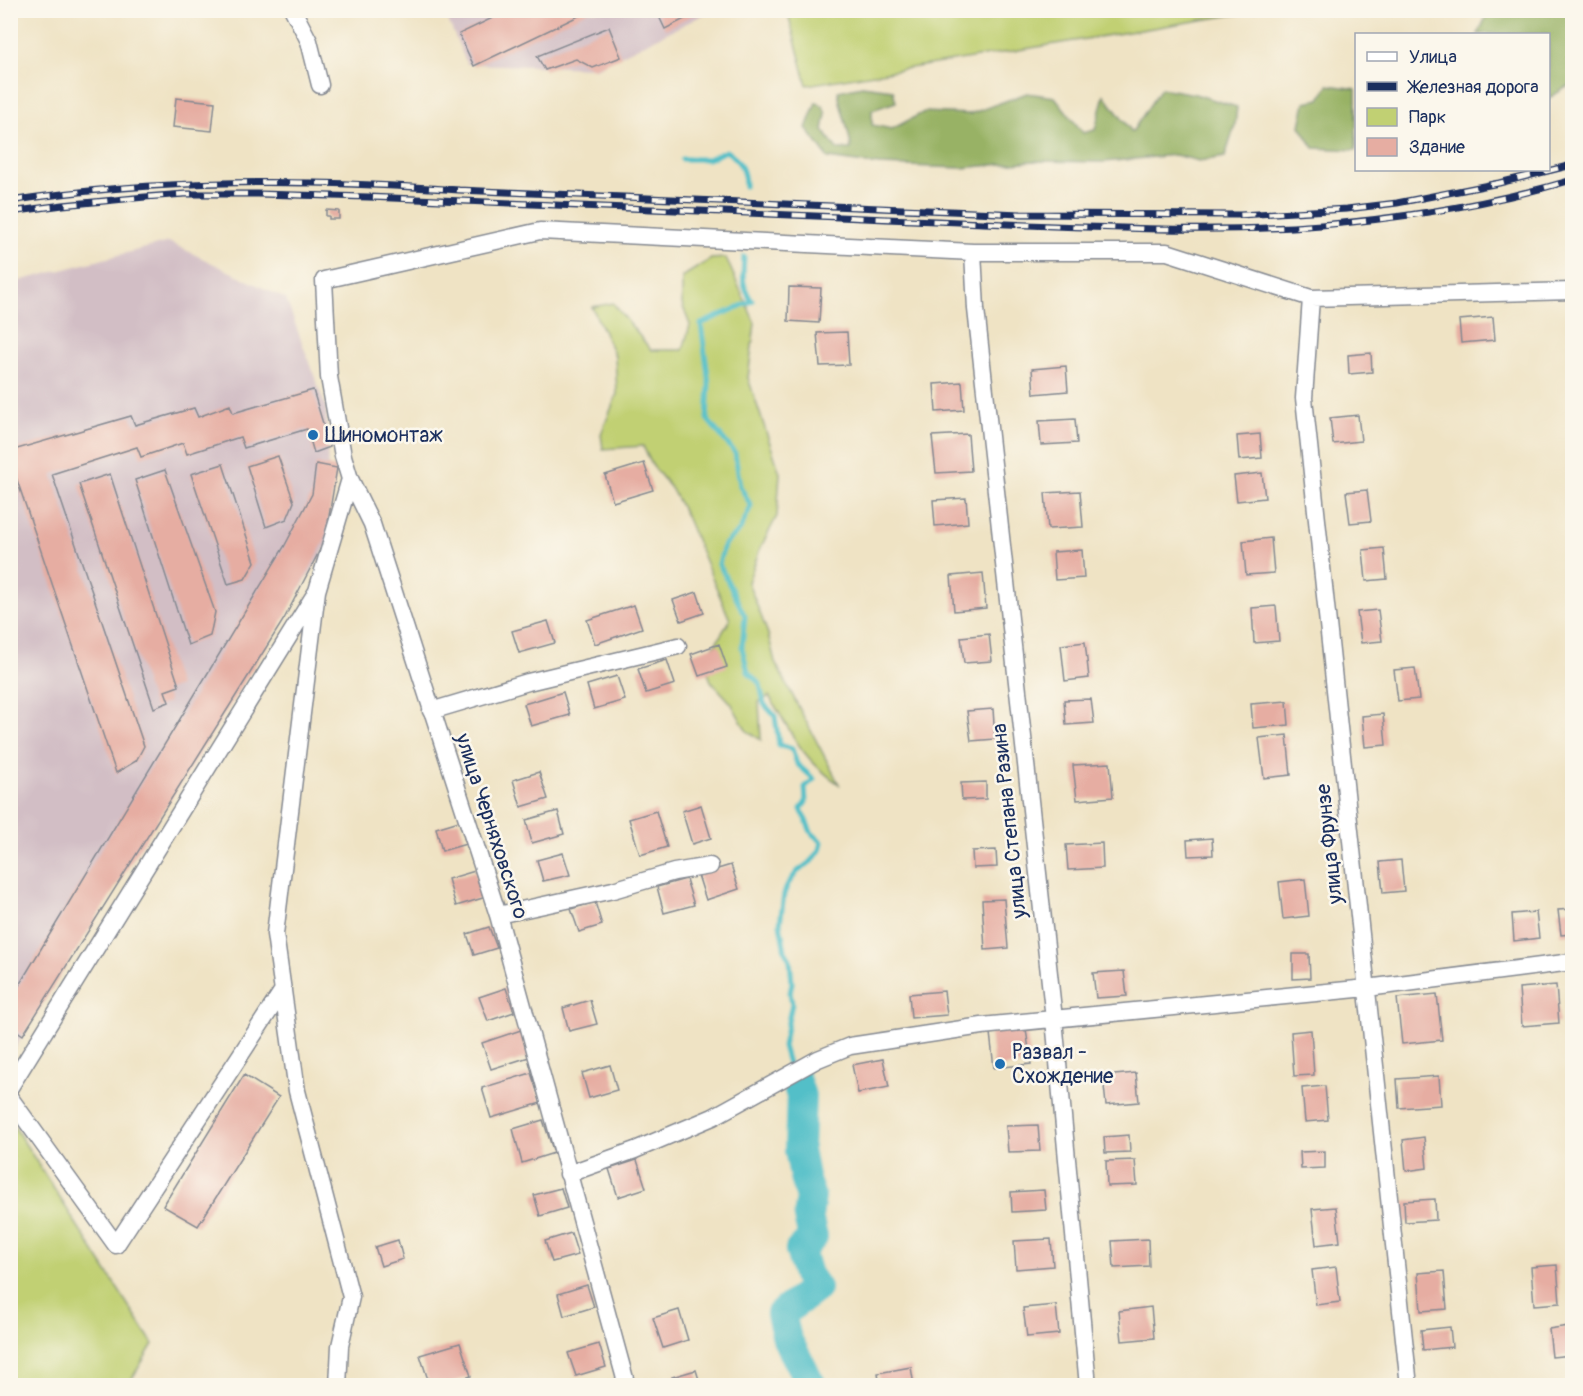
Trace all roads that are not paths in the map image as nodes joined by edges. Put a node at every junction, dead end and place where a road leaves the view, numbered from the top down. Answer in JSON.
{"nodes":[{"id":1,"x":293,"y":10,"type":"edge"},
{"id":2,"x":320,"y":85,"type":"dead end"},
{"id":3,"x":972,"y":252,"type":"junction"},
{"id":4,"x":1572,"y":291,"type":"edge"},
{"id":5,"x":1311,"y":298,"type":"junction"},
{"id":6,"x":350,"y":478,"type":"junction"},
{"id":7,"x":317,"y":591,"type":"junction"},
{"id":8,"x":678,"y":646,"type":"dead end"},
{"id":9,"x":431,"y":711,"type":"junction"},
{"id":10,"x":710,"y":866,"type":"dead end"},
{"id":11,"x":498,"y":915,"type":"junction"},
{"id":12,"x":1572,"y":962,"type":"edge"},
{"id":13,"x":1367,"y":988,"type":"junction"},
{"id":14,"x":283,"y":990,"type":"junction"},
{"id":15,"x":1054,"y":1019,"type":"junction"},
{"id":16,"x":10,"y":1087,"type":"edge"},
{"id":17,"x":10,"y":1098,"type":"edge"},
{"id":18,"x":568,"y":1174,"type":"junction"},
{"id":19,"x":338,"y":1386,"type":"edge"},
{"id":20,"x":627,"y":1386,"type":"edge"},
{"id":21,"x":1088,"y":1386,"type":"edge"},
{"id":22,"x":1409,"y":1386,"type":"edge"}],
"edges":[{"from":1,"to":2,"type":"street"},
{"from":3,"to":5,"type":"street"},
{"from":3,"to":6,"type":"street","name":"улица Черняховского"},
{"from":3,"to":15,"type":"street","name":"улица Степана Разина"},
{"from":4,"to":5,"type":"street"},
{"from":5,"to":13,"type":"street","name":"улица Фрунзе"},
{"from":6,"to":7,"type":"street"},
{"from":6,"to":9,"type":"street","name":"улица Черняховского"},
{"from":7,"to":14,"type":"street"},
{"from":7,"to":16,"type":"street"},
{"from":8,"to":9,"type":"street"},
{"from":9,"to":11,"type":"street","name":"улица Черняховского"},
{"from":10,"to":11,"type":"street"},
{"from":11,"to":18,"type":"street","name":"улица Черняховского"},
{"from":12,"to":13,"type":"street"},
{"from":13,"to":15,"type":"street"},
{"from":13,"to":22,"type":"street","name":"улица Фрунзе"},
{"from":14,"to":17,"type":"street"},
{"from":14,"to":19,"type":"street"},
{"from":15,"to":18,"type":"street"},
{"from":15,"to":21,"type":"street","name":"улица Степана Разина"},
{"from":18,"to":20,"type":"street","name":"улица Черняховского"}]}
